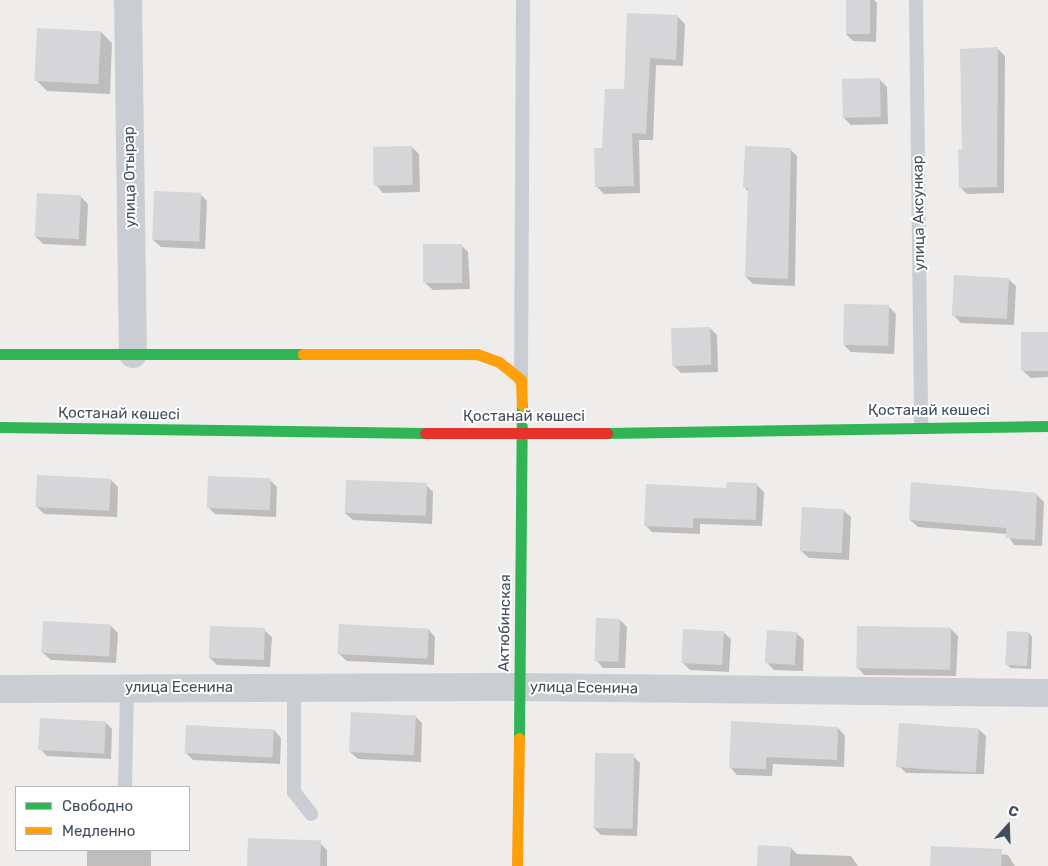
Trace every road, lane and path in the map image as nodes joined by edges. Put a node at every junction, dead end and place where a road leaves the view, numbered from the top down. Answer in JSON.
{"nodes":[{"id":1,"x":128,"y":0,"type":"edge"},
{"id":2,"x":523,"y":0,"type":"edge"},
{"id":3,"x":916,"y":0,"type":"edge"},
{"id":4,"x":0,"y":354,"type":"edge"},
{"id":5,"x":133,"y":354,"type":"junction"},
{"id":6,"x":521,"y":380,"type":"junction"},
{"id":7,"x":921,"y":425,"type":"junction"},
{"id":8,"x":1048,"y":426,"type":"edge"},
{"id":9,"x":0,"y":427,"type":"edge"},
{"id":10,"x":524,"y":434,"type":"junction"},
{"id":11,"x":518,"y":687,"type":"junction"},
{"id":12,"x":127,"y":688,"type":"junction"},
{"id":13,"x":294,"y":688,"type":"junction"},
{"id":14,"x":0,"y":689,"type":"edge"},
{"id":15,"x":1048,"y":692,"type":"edge"},
{"id":16,"x":125,"y":786,"type":"edge"},
{"id":17,"x":311,"y":814,"type":"dead end"},
{"id":18,"x":517,"y":866,"type":"edge"}],
"edges":[{"from":1,"to":5,"type":"street","name":"улица Отырар"},
{"from":2,"to":6,"type":"lane"},
{"from":3,"to":7,"type":"lane","name":"улица Аксункар"},
{"from":4,"to":5,"type":"street"},
{"from":5,"to":6,"type":"street"},
{"from":6,"to":10,"type":"street","name":"Актюбинская"},
{"from":7,"to":8,"type":"street","name":"Қостанай көшесі"},
{"from":7,"to":10,"type":"street","name":"Қостанай көшесі"},
{"from":9,"to":10,"type":"street","name":"Қостанай көшесі"},
{"from":10,"to":11,"type":"street","name":"Актюбинская"},
{"from":11,"to":13,"type":"street","name":"улица Есенина"},
{"from":11,"to":15,"type":"street","name":"улица Есенина"},
{"from":11,"to":18,"type":"street","name":"Актюбинская"},
{"from":12,"to":13,"type":"street","name":"улица Есенина"},
{"from":12,"to":14,"type":"street","name":"улица Есенина"},
{"from":12,"to":16,"type":"lane"},
{"from":13,"to":17,"type":"lane"}]}
